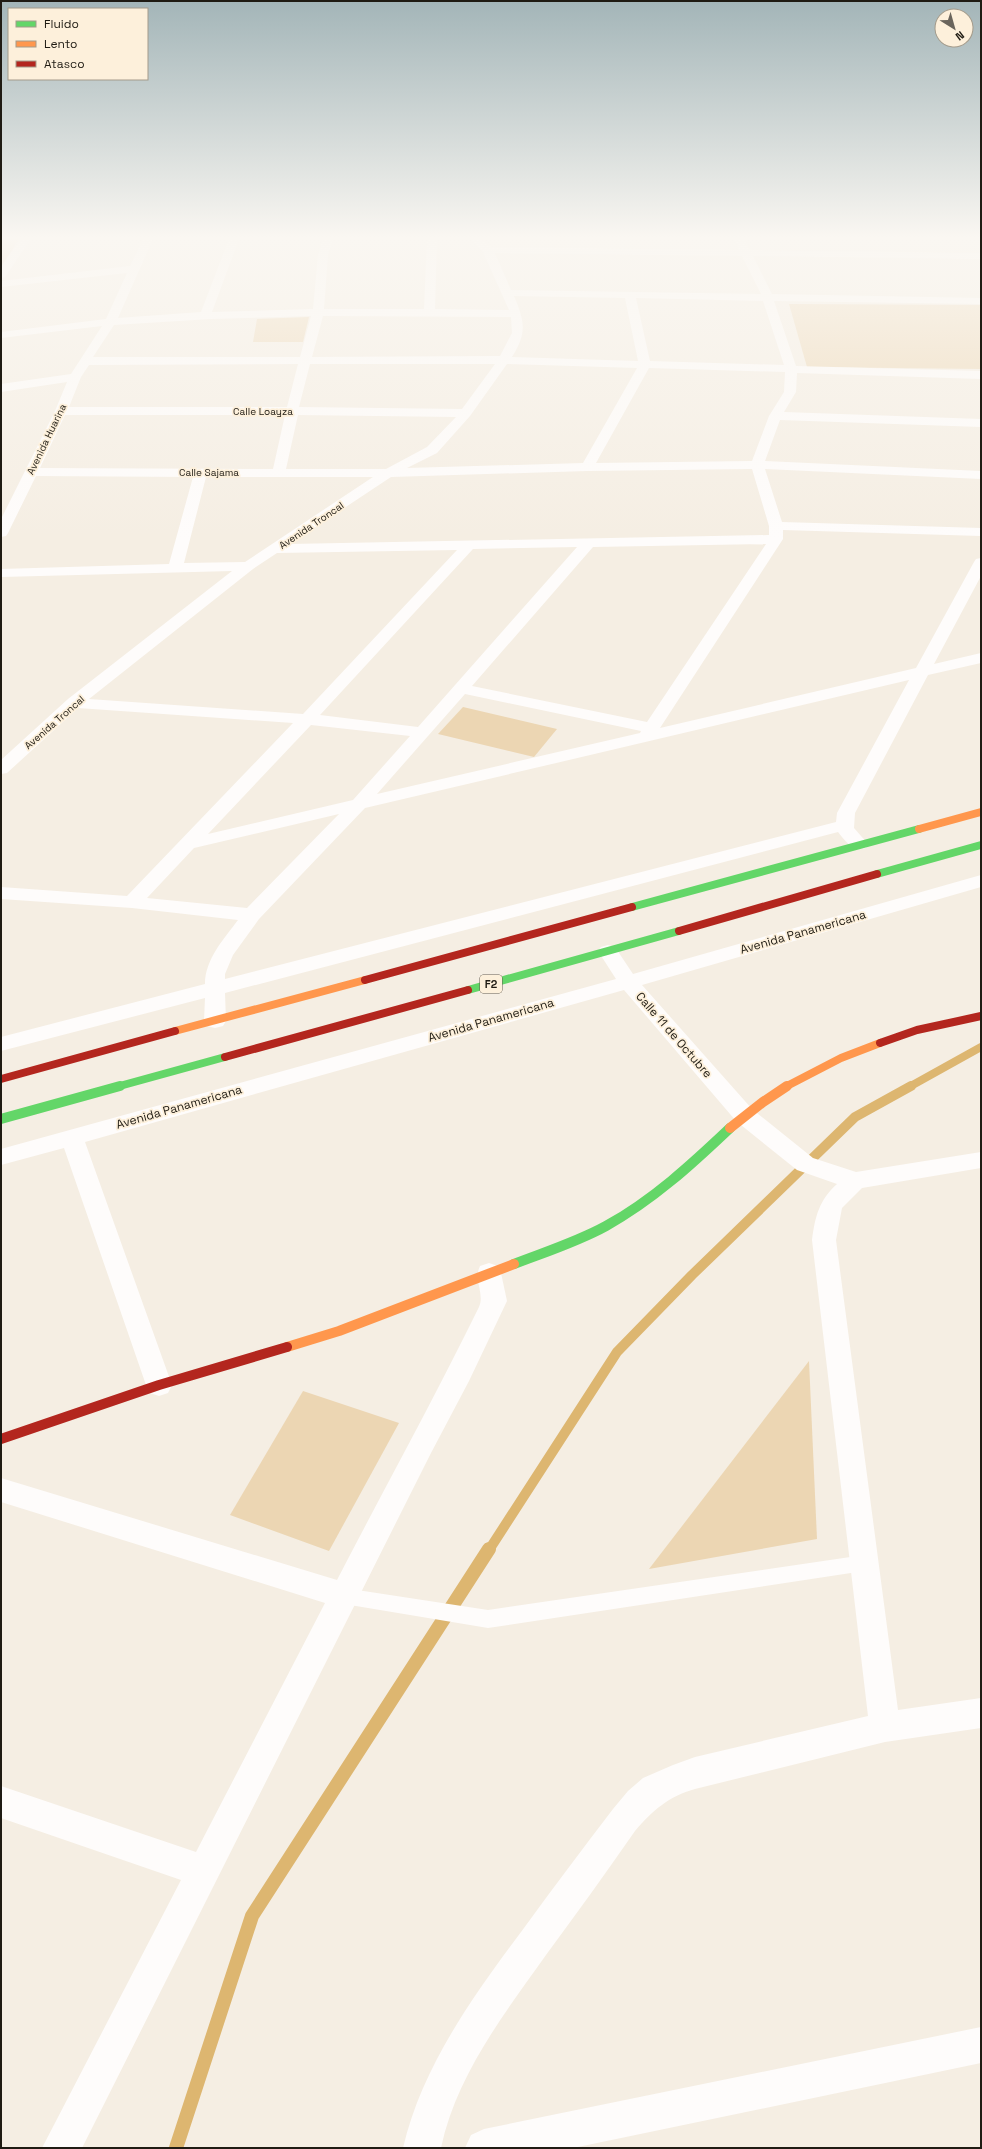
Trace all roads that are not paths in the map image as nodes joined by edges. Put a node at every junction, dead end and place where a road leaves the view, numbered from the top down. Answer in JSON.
{"nodes":[{"id":1,"x":99,"y":339,"type":"edge"},
{"id":2,"x":311,"y":339,"type":"edge"},
{"id":3,"x":516,"y":339,"type":"edge"},
{"id":4,"x":640,"y":339,"type":"edge"},
{"id":5,"x":781,"y":339,"type":"edge"},
{"id":6,"x":305,"y":360,"type":"junction"},
{"id":7,"x":504,"y":360,"type":"junction"},
{"id":8,"x":86,"y":361,"type":"junction"},
{"id":9,"x":645,"y":364,"type":"junction"},
{"id":10,"x":791,"y":369,"type":"junction"},
{"id":11,"x":981,"y":375,"type":"edge"},
{"id":12,"x":75,"y":377,"type":"junction"},
{"id":13,"x":1,"y":388,"type":"edge"},
{"id":14,"x":61,"y":411,"type":"junction"},
{"id":15,"x":292,"y":411,"type":"junction"},
{"id":16,"x":466,"y":414,"type":"junction"},
{"id":17,"x":775,"y":416,"type":"junction"},
{"id":18,"x":981,"y":423,"type":"edge"},
{"id":19,"x":756,"y":465,"type":"junction"},
{"id":20,"x":587,"y":467,"type":"junction"},
{"id":21,"x":201,"y":471,"type":"junction"},
{"id":22,"x":30,"y":472,"type":"junction"},
{"id":23,"x":280,"y":472,"type":"junction"},
{"id":24,"x":388,"y":473,"type":"junction"},
{"id":25,"x":981,"y":475,"type":"edge"},
{"id":26,"x":4,"y":520,"type":"edge"},
{"id":27,"x":981,"y":532,"type":"edge"},
{"id":28,"x":1,"y":533,"type":"edge"},
{"id":29,"x":776,"y":533,"type":"junction"},
{"id":30,"x":590,"y":542,"type":"junction"},
{"id":31,"x":469,"y":544,"type":"junction"},
{"id":32,"x":275,"y":549,"type":"junction"},
{"id":33,"x":981,"y":562,"type":"edge"},
{"id":34,"x":248,"y":566,"type":"junction"},
{"id":35,"x":176,"y":567,"type":"junction"},
{"id":36,"x":1,"y":573,"type":"edge"},
{"id":37,"x":981,"y":658,"type":"edge"},
{"id":38,"x":921,"y":673,"type":"junction"},
{"id":39,"x":460,"y":688,"type":"junction"},
{"id":40,"x":74,"y":703,"type":"junction"},
{"id":41,"x":307,"y":719,"type":"junction"},
{"id":42,"x":420,"y":732,"type":"junction"},
{"id":43,"x":649,"y":733,"type":"junction"},
{"id":44,"x":1,"y":769,"type":"edge"},
{"id":45,"x":358,"y":804,"type":"junction"},
{"id":46,"x":981,"y":812,"type":"edge"},
{"id":47,"x":845,"y":825,"type":"junction"},
{"id":48,"x":188,"y":844,"type":"junction"},
{"id":49,"x":859,"y":844,"type":"junction"},
{"id":50,"x":981,"y":845,"type":"edge"},
{"id":51,"x":981,"y":881,"type":"edge"},
{"id":52,"x":1,"y":893,"type":"edge"},
{"id":53,"x":132,"y":902,"type":"junction"},
{"id":54,"x":252,"y":915,"type":"junction"},
{"id":55,"x":608,"y":952,"type":"junction"},
{"id":56,"x":628,"y":982,"type":"junction"},
{"id":57,"x":215,"y":989,"type":"junction"},
{"id":58,"x":981,"y":1016,"type":"edge"},
{"id":59,"x":215,"y":1021,"type":"junction"},
{"id":60,"x":1,"y":1044,"type":"edge"},
{"id":61,"x":1,"y":1079,"type":"edge"},
{"id":62,"x":744,"y":1115,"type":"junction"},
{"id":63,"x":1,"y":1119,"type":"edge"},
{"id":64,"x":72,"y":1137,"type":"junction"},
{"id":65,"x":1,"y":1157,"type":"edge"},
{"id":66,"x":981,"y":1160,"type":"edge"},
{"id":67,"x":855,"y":1181,"type":"junction"},
{"id":68,"x":489,"y":1273,"type":"junction"},
{"id":69,"x":159,"y":1385,"type":"junction"},
{"id":70,"x":1,"y":1439,"type":"edge"},
{"id":71,"x":1,"y":1490,"type":"edge"},
{"id":72,"x":864,"y":1563,"type":"junction"},
{"id":73,"x":344,"y":1596,"type":"junction"},
{"id":74,"x":981,"y":1713,"type":"edge"},
{"id":75,"x":884,"y":1727,"type":"junction"},
{"id":76,"x":1,"y":1802,"type":"edge"},
{"id":77,"x":204,"y":1871,"type":"junction"},
{"id":78,"x":981,"y":2045,"type":"edge"},
{"id":79,"x":61,"y":2148,"type":"edge"},
{"id":80,"x":422,"y":2148,"type":"edge"},
{"id":81,"x":484,"y":2148,"type":"edge"}],
"edges":[{"from":1,"to":8,"type":"street","name":"Avenida Huarina"},
{"from":2,"to":6,"type":"street"},
{"from":3,"to":7,"type":"street","name":"Avenida Troncal"},
{"from":4,"to":9,"type":"street"},
{"from":5,"to":10,"type":"street"},
{"from":6,"to":7,"type":"street"},
{"from":6,"to":8,"type":"street"},
{"from":6,"to":15,"type":"street"},
{"from":7,"to":9,"type":"street"},
{"from":7,"to":16,"type":"street","name":"Avenida Troncal"},
{"from":8,"to":12,"type":"street","name":"Avenida Huarina"},
{"from":9,"to":10,"type":"street"},
{"from":9,"to":20,"type":"street"},
{"from":10,"to":11,"type":"street"},
{"from":10,"to":17,"type":"street"},
{"from":12,"to":13,"type":"street"},
{"from":12,"to":14,"type":"street","name":"Avenida Huarina"},
{"from":14,"to":15,"type":"street","name":"Calle Loayza"},
{"from":14,"to":22,"type":"street","name":"Avenida Huarina"},
{"from":15,"to":16,"type":"street","name":"Calle Loayza"},
{"from":15,"to":23,"type":"street"},
{"from":16,"to":24,"type":"street","name":"Avenida Troncal"},
{"from":17,"to":18,"type":"street"},
{"from":17,"to":19,"type":"street"},
{"from":19,"to":20,"type":"street","name":"Calle Sajama"},
{"from":19,"to":25,"type":"street","name":"Calle Sajama"},
{"from":19,"to":29,"type":"street"},
{"from":20,"to":24,"type":"street","name":"Calle Sajama"},
{"from":21,"to":22,"type":"street","name":"Calle Sajama"},
{"from":21,"to":23,"type":"street","name":"Calle Sajama"},
{"from":21,"to":35,"type":"street"},
{"from":22,"to":26,"type":"street","name":"Avenida Huarina"},
{"from":23,"to":24,"type":"street","name":"Calle Sajama"},
{"from":24,"to":32,"type":"street","name":"Avenida Troncal"},
{"from":26,"to":28,"type":"street","name":"Avenida Huarina"},
{"from":27,"to":29,"type":"street"},
{"from":29,"to":30,"type":"street"},
{"from":29,"to":43,"type":"street"},
{"from":30,"to":31,"type":"street"},
{"from":30,"to":39,"type":"street"},
{"from":31,"to":32,"type":"street"},
{"from":31,"to":41,"type":"street"},
{"from":32,"to":34,"type":"street","name":"Avenida Troncal"},
{"from":33,"to":38,"type":"street"},
{"from":34,"to":35,"type":"street"},
{"from":34,"to":40,"type":"street","name":"Avenida Troncal"},
{"from":35,"to":36,"type":"street"},
{"from":37,"to":38,"type":"street"},
{"from":38,"to":43,"type":"street"},
{"from":38,"to":47,"type":"street"},
{"from":39,"to":42,"type":"street"},
{"from":39,"to":43,"type":"street"},
{"from":40,"to":41,"type":"street"},
{"from":40,"to":44,"type":"street","name":"Avenida Troncal"},
{"from":41,"to":42,"type":"street"},
{"from":41,"to":48,"type":"street"},
{"from":42,"to":45,"type":"street"},
{"from":43,"to":45,"type":"street"},
{"from":45,"to":48,"type":"street"},
{"from":45,"to":54,"type":"street"},
{"from":46,"to":49,"type":"main road"},
{"from":47,"to":49,"type":"street"},
{"from":47,"to":57,"type":"street"},
{"from":48,"to":53,"type":"street"},
{"from":49,"to":59,"type":"main road"},
{"from":50,"to":55,"type":"main road","number":"F2"},
{"from":51,"to":56,"type":"street","name":"Avenida Panamericana"},
{"from":52,"to":53,"type":"street"},
{"from":53,"to":54,"type":"street"},
{"from":54,"to":57,"type":"street"},
{"from":55,"to":56,"type":"street","name":"Calle 11 de Octubre"},
{"from":55,"to":63,"type":"main road","number":"F2"},
{"from":56,"to":62,"type":"street","name":"Calle 11 de Octubre"},
{"from":56,"to":64,"type":"street","name":"Avenida Panamericana"},
{"from":57,"to":59,"type":"street"},
{"from":57,"to":60,"type":"street"},
{"from":58,"to":62,"type":"main road"},
{"from":59,"to":61,"type":"main road"},
{"from":62,"to":67,"type":"street","name":"Calle 11 de Octubre"},
{"from":62,"to":68,"type":"main road"},
{"from":64,"to":65,"type":"street","name":"Avenida Panamericana"},
{"from":64,"to":69,"type":"street"},
{"from":66,"to":67,"type":"street"},
{"from":67,"to":72,"type":"street"},
{"from":68,"to":69,"type":"main road"},
{"from":68,"to":73,"type":"street"},
{"from":69,"to":70,"type":"main road"},
{"from":71,"to":73,"type":"street"},
{"from":72,"to":73,"type":"lane"},
{"from":72,"to":75,"type":"street"},
{"from":73,"to":77,"type":"street"},
{"from":74,"to":75,"type":"street"},
{"from":75,"to":80,"type":"street"},
{"from":76,"to":77,"type":"street"},
{"from":77,"to":79,"type":"street"},
{"from":78,"to":81,"type":"street"}]}
